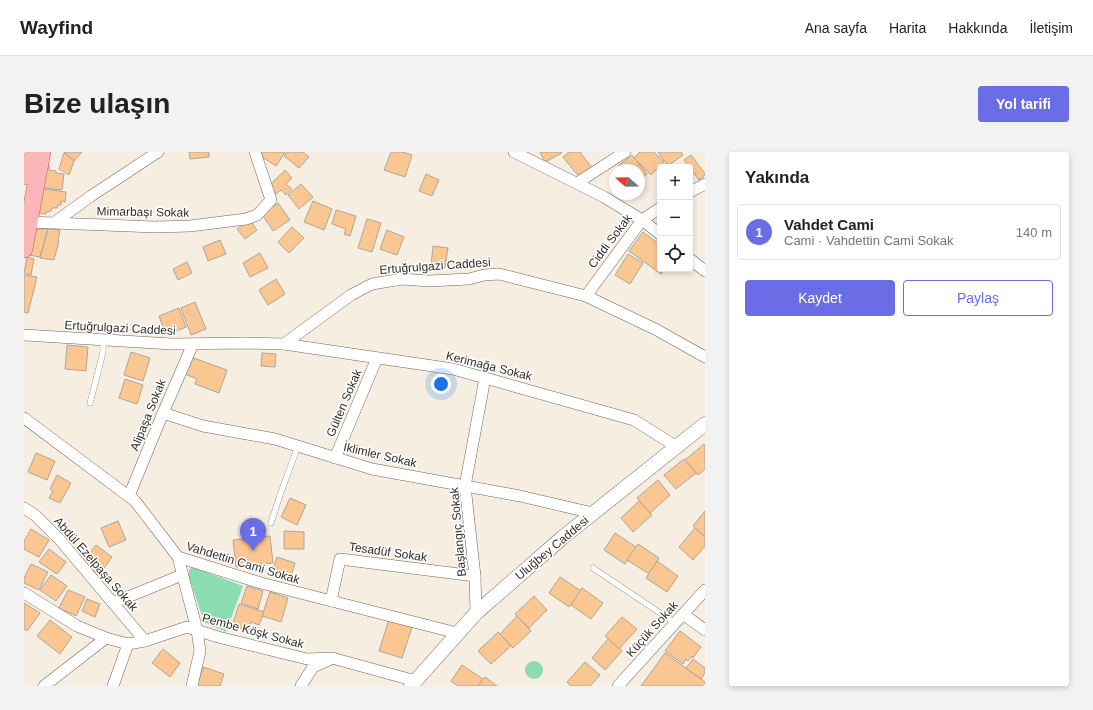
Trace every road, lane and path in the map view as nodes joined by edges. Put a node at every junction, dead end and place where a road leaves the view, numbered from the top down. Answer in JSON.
{"nodes":[{"id":1,"x":28,"y":152,"type":"edge"},
{"id":2,"x":42,"y":152,"type":"edge"},
{"id":3,"x":158,"y":152,"type":"edge"},
{"id":4,"x":255,"y":152,"type":"edge"},
{"id":5,"x":514,"y":152,"type":"edge"},
{"id":6,"x":625,"y":152,"type":"edge"},
{"id":7,"x":24,"y":176,"type":"edge"},
{"id":8,"x":577,"y":183,"type":"junction"},
{"id":9,"x":705,"y":184,"type":"edge"},
{"id":10,"x":693,"y":190,"type":"edge"},
{"id":11,"x":657,"y":210,"type":"edge"},
{"id":12,"x":642,"y":220,"type":"junction"},
{"id":13,"x":29,"y":222,"type":"junction"},
{"id":14,"x":55,"y":222,"type":"junction"},
{"id":15,"x":657,"y":232,"type":"edge"},
{"id":16,"x":24,"y":249,"type":"edge"},
{"id":17,"x":693,"y":261,"type":"edge"},
{"id":18,"x":705,"y":271,"type":"edge"},
{"id":19,"x":586,"y":296,"type":"junction"},
{"id":20,"x":24,"y":335,"type":"edge"},
{"id":21,"x":103,"y":340,"type":"junction"},
{"id":22,"x":193,"y":344,"type":"junction"},
{"id":23,"x":284,"y":344,"type":"junction"},
{"id":24,"x":705,"y":356,"type":"edge"},
{"id":25,"x":376,"y":358,"type":"junction"},
{"id":26,"x":485,"y":378,"type":"junction"},
{"id":27,"x":90,"y":403,"type":"dead end"},
{"id":28,"x":163,"y":413,"type":"junction"},
{"id":29,"x":24,"y":418,"type":"edge"},
{"id":30,"x":705,"y":424,"type":"edge"},
{"id":31,"x":298,"y":446,"type":"junction"},
{"id":32,"x":677,"y":447,"type":"junction"},
{"id":33,"x":335,"y":458,"type":"junction"},
{"id":34,"x":465,"y":486,"type":"junction"},
{"id":35,"x":129,"y":496,"type":"junction"},
{"id":36,"x":24,"y":508,"type":"edge"},
{"id":37,"x":593,"y":513,"type":"junction"},
{"id":38,"x":271,"y":524,"type":"dead end"},
{"id":39,"x":178,"y":556,"type":"junction"},
{"id":40,"x":593,"y":568,"type":"dead end"},
{"id":41,"x":182,"y":575,"type":"junction"},
{"id":42,"x":475,"y":576,"type":"junction"},
{"id":43,"x":705,"y":590,"type":"edge"},
{"id":44,"x":24,"y":594,"type":"edge"},
{"id":45,"x":331,"y":601,"type":"junction"},
{"id":46,"x":114,"y":603,"type":"junction"},
{"id":47,"x":476,"y":613,"type":"junction"},
{"id":48,"x":683,"y":614,"type":"junction"},
{"id":49,"x":675,"y":623,"type":"junction"},
{"id":50,"x":197,"y":630,"type":"junction"},
{"id":51,"x":705,"y":630,"type":"edge"},
{"id":52,"x":457,"y":633,"type":"junction"},
{"id":53,"x":106,"y":638,"type":"junction"},
{"id":54,"x":145,"y":641,"type":"junction"},
{"id":55,"x":128,"y":644,"type":"junction"},
{"id":56,"x":332,"y":658,"type":"junction"},
{"id":57,"x":414,"y":683,"type":"edge"},
{"id":58,"x":44,"y":686,"type":"edge"},
{"id":59,"x":113,"y":686,"type":"edge"},
{"id":60,"x":192,"y":686,"type":"edge"},
{"id":61,"x":302,"y":686,"type":"edge"},
{"id":62,"x":618,"y":686,"type":"edge"}],
"edges":[{"from":1,"to":7,"type":"main road"},
{"from":2,"to":13,"type":"main road"},
{"from":3,"to":14,"type":"street"},
{"from":4,"to":14,"type":"street","name":"Mimarbaşı Sokak"},
{"from":5,"to":8,"type":"street"},
{"from":6,"to":8,"type":"street"},
{"from":8,"to":12,"type":"street"},
{"from":9,"to":10,"type":"street"},
{"from":11,"to":12,"type":"street","name":"Ciddi Sokak"},
{"from":12,"to":15,"type":"street"},
{"from":12,"to":19,"type":"street","name":"Ciddi Sokak"},
{"from":13,"to":14,"type":"street","name":"Mimarbaşı Sokak"},
{"from":13,"to":16,"type":"main road"},
{"from":17,"to":18,"type":"street"},
{"from":19,"to":23,"type":"street","name":"Ertuğrulgazi Caddesi"},
{"from":19,"to":24,"type":"street","name":"Ertuğrulgazi Caddesi"},
{"from":20,"to":21,"type":"street","name":"Ertuğrulgazi Caddesi"},
{"from":21,"to":22,"type":"street","name":"Ertuğrulgazi Caddesi"},
{"from":21,"to":27,"type":"lane"},
{"from":22,"to":23,"type":"street","name":"Ertuğrulgazi Caddesi"},
{"from":22,"to":28,"type":"street","name":"Alipaşa Sokak"},
{"from":23,"to":25,"type":"street","name":"Kerimağa Sokak"},
{"from":25,"to":26,"type":"street","name":"Kerimağa Sokak"},
{"from":25,"to":33,"type":"street","name":"Gülten Sokak"},
{"from":26,"to":32,"type":"street","name":"Kerimağa Sokak"},
{"from":26,"to":34,"type":"street","name":"Başlangıç Sokak"},
{"from":28,"to":31,"type":"street","name":"İklimler Sokak"},
{"from":28,"to":35,"type":"street","name":"Alipaşa Sokak"},
{"from":29,"to":35,"type":"street","name":"Vahdettin Cami Sokak"},
{"from":30,"to":32,"type":"street","name":"Uluğbey Caddesi"},
{"from":31,"to":33,"type":"street","name":"İklimler Sokak"},
{"from":31,"to":38,"type":"lane"},
{"from":32,"to":37,"type":"street","name":"Uluğbey Caddesi"},
{"from":33,"to":34,"type":"street","name":"İklimler Sokak"},
{"from":34,"to":37,"type":"street","name":"İklimler Sokak"},
{"from":34,"to":42,"type":"street","name":"Başlangıç Sokak"},
{"from":35,"to":39,"type":"street","name":"Vahdettin Cami Sokak"},
{"from":36,"to":46,"type":"street","name":"Abdül Ezelpaşa Sokak"},
{"from":37,"to":47,"type":"street","name":"Uluğbey Caddesi"},
{"from":39,"to":41,"type":"street"},
{"from":39,"to":45,"type":"street","name":"Vahdettin Cami Sokak"},
{"from":40,"to":49,"type":"lane"},
{"from":41,"to":46,"type":"street"},
{"from":41,"to":50,"type":"street"},
{"from":42,"to":45,"type":"street","name":"Tesadüf Sokak"},
{"from":42,"to":47,"type":"street","name":"Başlangıç Sokak"},
{"from":43,"to":48,"type":"street","name":"Küçük Sokak"},
{"from":44,"to":53,"type":"street","name":"Pembe Köşk Sokak"},
{"from":45,"to":52,"type":"street","name":"Vahdettin Cami Sokak"},
{"from":46,"to":54,"type":"street","name":"Abdül Ezelpaşa Sokak"},
{"from":47,"to":52,"type":"street","name":"Uluğbey Caddesi"},
{"from":48,"to":49,"type":"street","name":"Küçük Sokak"},
{"from":48,"to":51,"type":"street"},
{"from":49,"to":62,"type":"street","name":"Küçük Sokak"},
{"from":50,"to":54,"type":"street","name":"Pembe Köşk Sokak"},
{"from":50,"to":56,"type":"street","name":"Pembe Köşk Sokak"},
{"from":50,"to":60,"type":"street"},
{"from":52,"to":57,"type":"street","name":"Uluğbey Caddesi"},
{"from":53,"to":55,"type":"street","name":"Pembe Köşk Sokak"},
{"from":53,"to":58,"type":"street"},
{"from":54,"to":55,"type":"street","name":"Pembe Köşk Sokak"},
{"from":55,"to":59,"type":"street"},
{"from":56,"to":57,"type":"street","name":"Pembe Köşk Sokak"},
{"from":56,"to":61,"type":"street"}]}
